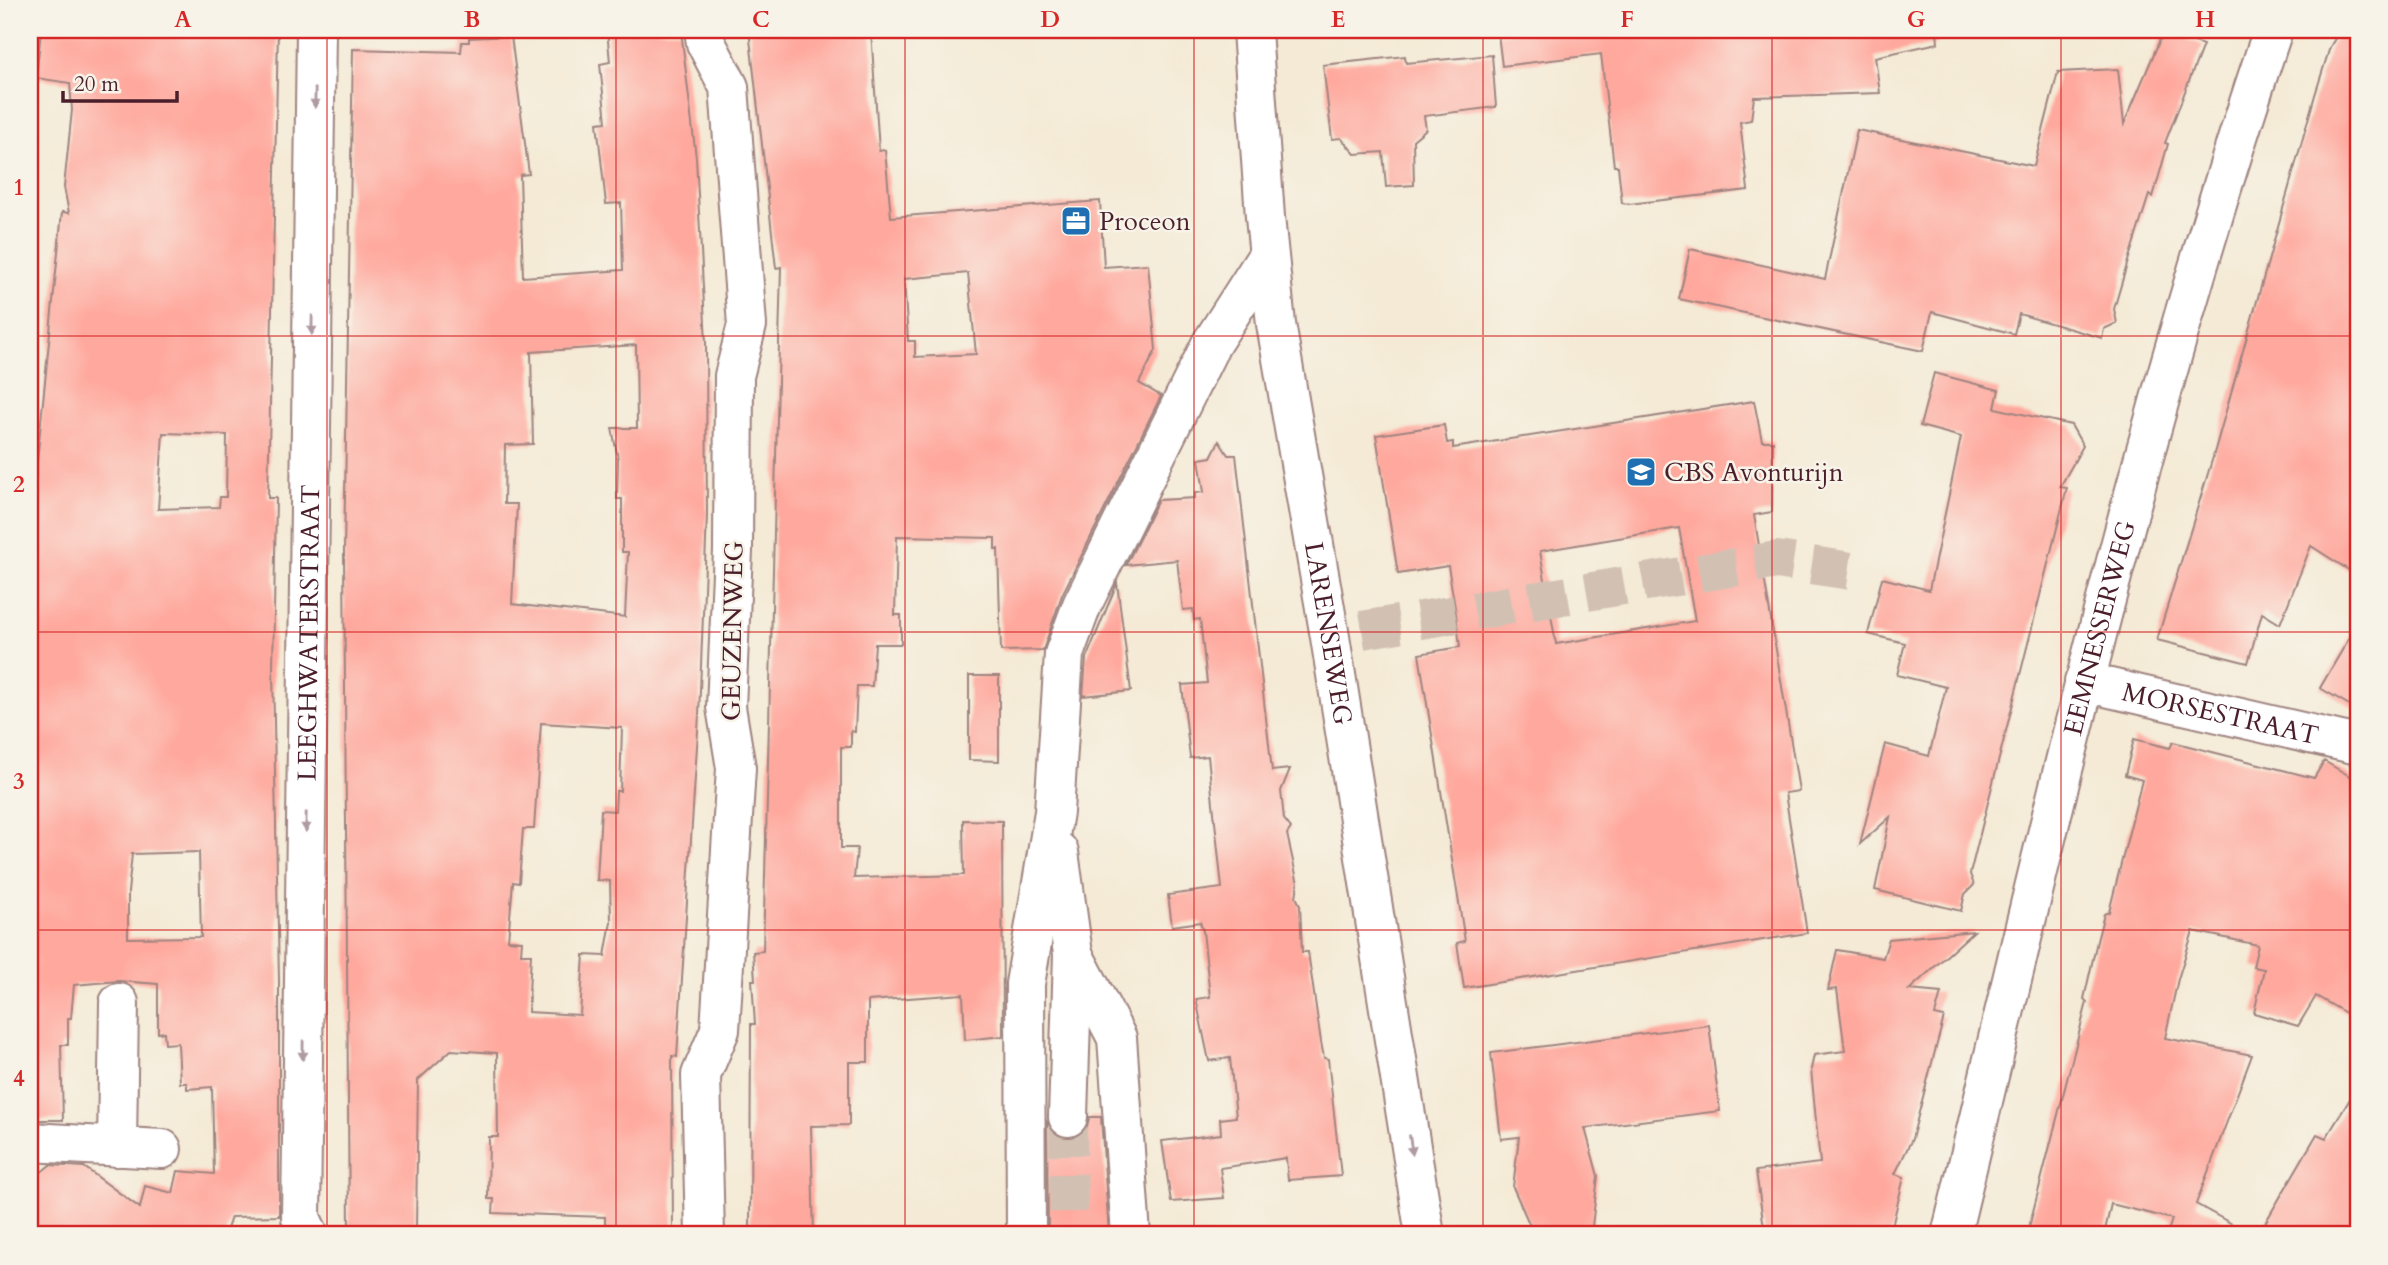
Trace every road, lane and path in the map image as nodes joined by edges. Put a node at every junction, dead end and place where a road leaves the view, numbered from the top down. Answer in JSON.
{"nodes":[{"id":1,"x":316,"y":30,"type":"edge"},
{"id":2,"x":704,"y":30,"type":"edge"},
{"id":3,"x":1252,"y":30,"type":"edge"},
{"id":4,"x":2273,"y":30,"type":"edge"},
{"id":5,"x":1268,"y":255,"type":"junction"},
{"id":6,"x":2084,"y":682,"type":"junction"},
{"id":7,"x":2358,"y":745,"type":"edge"},
{"id":8,"x":1054,"y":812,"type":"junction"},
{"id":9,"x":1073,"y":954,"type":"junction"},
{"id":10,"x":119,"y":1003,"type":"dead end"},
{"id":11,"x":1068,"y":1117,"type":"tunnel mouth"},
{"id":12,"x":30,"y":1142,"type":"edge"},
{"id":13,"x":117,"y":1147,"type":"junction"},
{"id":14,"x":162,"y":1149,"type":"dead end"},
{"id":15,"x":309,"y":1235,"type":"edge"},
{"id":16,"x":705,"y":1235,"type":"edge"},
{"id":17,"x":1026,"y":1235,"type":"edge"},
{"id":18,"x":1131,"y":1235,"type":"edge"},
{"id":19,"x":1425,"y":1235,"type":"edge"},
{"id":20,"x":1951,"y":1235,"type":"edge"}],
"edges":[{"from":1,"to":15,"type":"street","name":"LEEGHWATERSTRAAT","one_way":true},
{"from":2,"to":16,"type":"street","name":"GEUZENWEG"},
{"from":3,"to":5,"type":"street","name":"LARENSEWEG"},
{"from":4,"to":6,"type":"street","name":"EEMNESSERWEG"},
{"from":5,"to":8,"type":"street"},
{"from":5,"to":19,"type":"street","name":"LARENSEWEG","one_way":true},
{"from":6,"to":7,"type":"street","name":"MORSESTRAAT"},
{"from":6,"to":20,"type":"street","name":"EEMNESSERWEG"},
{"from":8,"to":9,"type":"street"},
{"from":8,"to":17,"type":"street"},
{"from":9,"to":11,"type":"street"},
{"from":9,"to":18,"type":"street"},
{"from":10,"to":13,"type":"street"},
{"from":12,"to":13,"type":"street"},
{"from":13,"to":14,"type":"street"}]}
